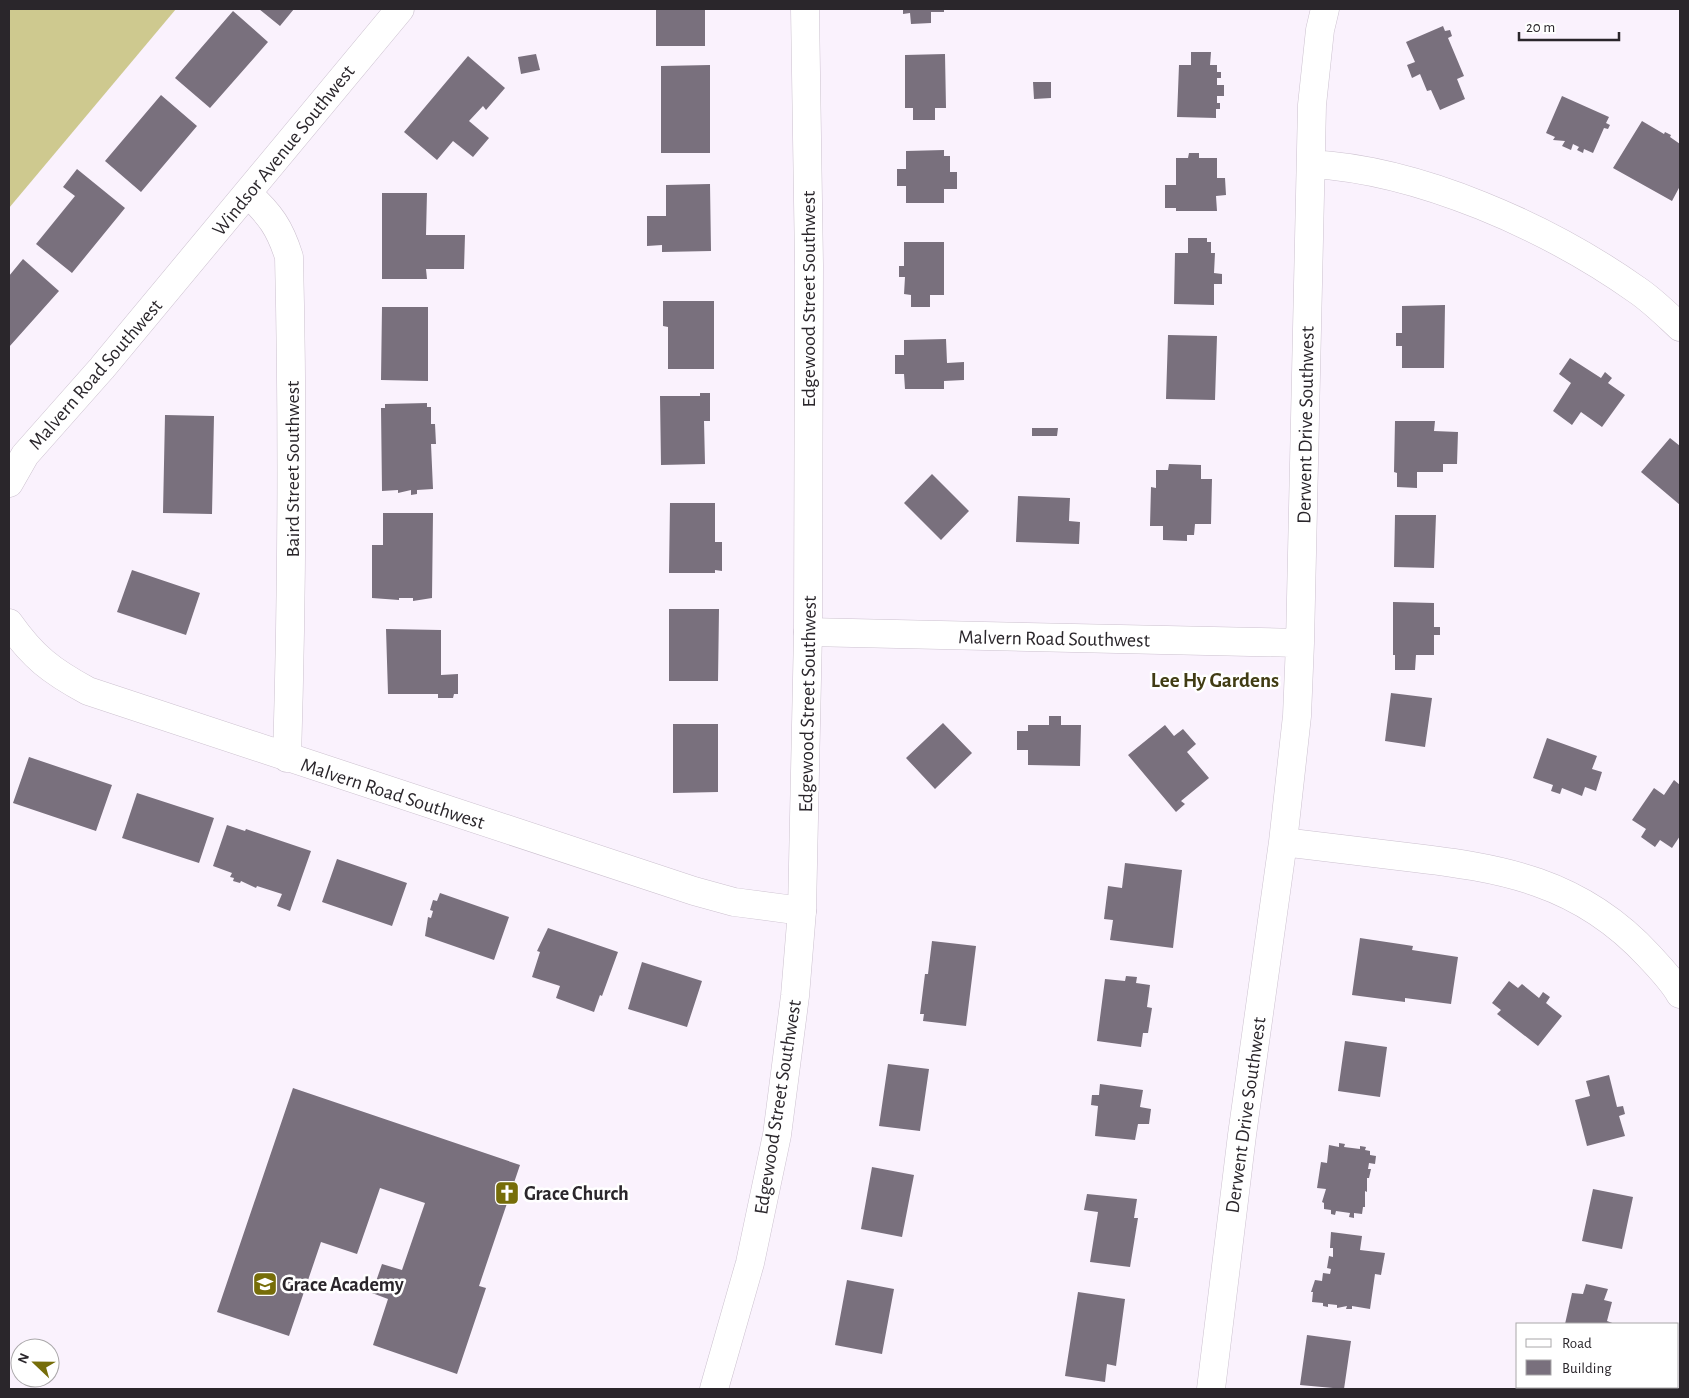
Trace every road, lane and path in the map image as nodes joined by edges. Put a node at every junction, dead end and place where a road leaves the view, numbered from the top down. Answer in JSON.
{"nodes":[{"id":1,"x":400,"y":9,"type":"edge"},
{"id":2,"x":805,"y":9,"type":"edge"},
{"id":3,"x":1326,"y":9,"type":"edge"},
{"id":4,"x":1311,"y":164,"type":"junction"},
{"id":5,"x":248,"y":194,"type":"junction"},
{"id":6,"x":166,"y":292,"type":"joint"},
{"id":7,"x":1680,"y":327,"type":"edge"},
{"id":8,"x":9,"y":483,"type":"edge"},
{"id":9,"x":9,"y":622,"type":"edge"},
{"id":10,"x":808,"y":632,"type":"junction"},
{"id":11,"x":1300,"y":643,"type":"junction"},
{"id":12,"x":287,"y":758,"type":"junction"},
{"id":13,"x":1283,"y":842,"type":"junction"},
{"id":14,"x":802,"y":911,"type":"junction"},
{"id":15,"x":1680,"y":994,"type":"edge"},
{"id":16,"x":714,"y":1389,"type":"edge"},
{"id":17,"x":1211,"y":1389,"type":"edge"}],
"edges":[{"from":1,"to":5,"type":"street","name":"Windsor Avenue Southwest"},
{"from":2,"to":10,"type":"street","name":"Edgewood Street Southwest"},
{"from":3,"to":4,"type":"street","name":"Derwent Drive Southwest"},
{"from":4,"to":7,"type":"street"},
{"from":4,"to":11,"type":"street","name":"Derwent Drive Southwest"},
{"from":5,"to":6,"type":"street","name":"Windsor Avenue Southwest"},
{"from":5,"to":12,"type":"street","name":"Baird Street Southwest"},
{"from":6,"to":8,"type":"street","name":"Malvern Road Southwest"},
{"from":9,"to":12,"type":"street","name":"Malvern Road Southwest"},
{"from":10,"to":11,"type":"street","name":"Malvern Road Southwest"},
{"from":10,"to":14,"type":"street","name":"Edgewood Street Southwest"},
{"from":11,"to":13,"type":"street","name":"Derwent Drive Southwest"},
{"from":12,"to":14,"type":"street","name":"Malvern Road Southwest"},
{"from":13,"to":15,"type":"street"},
{"from":13,"to":17,"type":"street","name":"Derwent Drive Southwest"},
{"from":14,"to":16,"type":"street","name":"Edgewood Street Southwest"}]}
